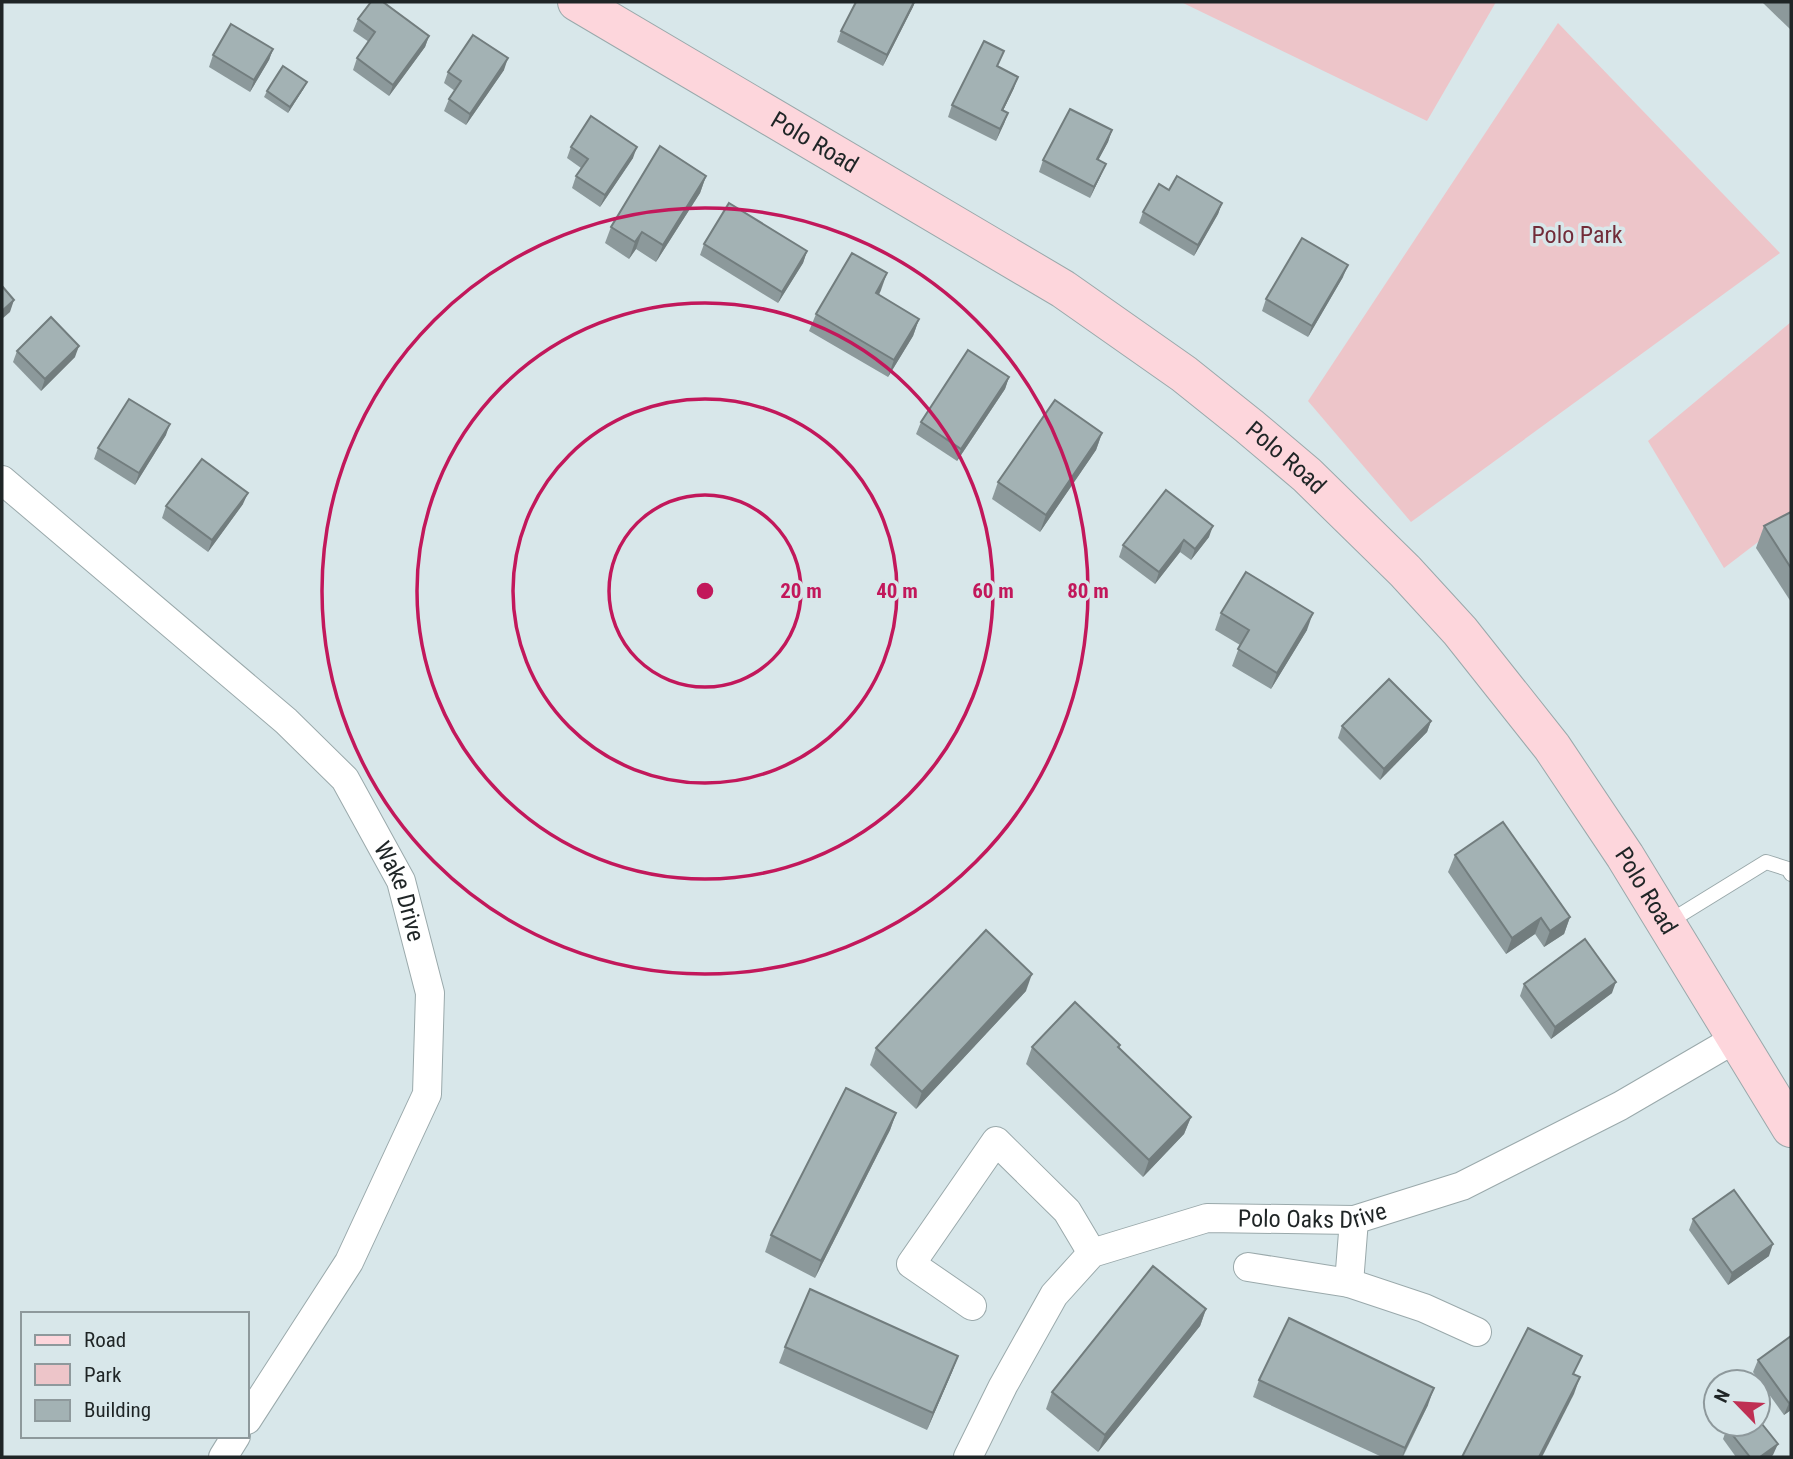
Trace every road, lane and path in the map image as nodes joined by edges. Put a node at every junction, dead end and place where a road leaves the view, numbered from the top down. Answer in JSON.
{"nodes":[{"id":1,"x":577,"y":2,"type":"edge"},
{"id":2,"x":2,"y":480,"type":"edge"},
{"id":3,"x":1791,"y":874,"type":"edge"},
{"id":4,"x":1666,"y":924,"type":"junction"},
{"id":5,"x":1735,"y":1039,"type":"junction"},
{"id":6,"x":1791,"y":1128,"type":"edge"},
{"id":7,"x":1354,"y":1220,"type":"junction"},
{"id":8,"x":1092,"y":1253,"type":"junction"},
{"id":9,"x":1248,"y":1267,"type":"dead end"},
{"id":10,"x":1349,"y":1283,"type":"junction"},
{"id":11,"x":972,"y":1306,"type":"dead end"},
{"id":12,"x":1477,"y":1332,"type":"dead end"},
{"id":13,"x":248,"y":1418,"type":"edge"},
{"id":14,"x":235,"y":1438,"type":"edge"},
{"id":15,"x":223,"y":1457,"type":"edge"},
{"id":16,"x":968,"y":1457,"type":"edge"}],
"edges":[{"from":1,"to":4,"type":"main road","name":"Polo Road"},
{"from":2,"to":13,"type":"street","name":"Wake Drive"},
{"from":3,"to":4,"type":"lane"},
{"from":4,"to":5,"type":"main road","name":"Polo Road"},
{"from":5,"to":6,"type":"main road","name":"Polo Road"},
{"from":5,"to":7,"type":"street","name":"Polo Oaks Drive"},
{"from":7,"to":8,"type":"street","name":"Polo Oaks Drive"},
{"from":7,"to":10,"type":"street"},
{"from":8,"to":11,"type":"street"},
{"from":8,"to":16,"type":"street"},
{"from":9,"to":10,"type":"street"},
{"from":10,"to":12,"type":"street"},
{"from":14,"to":15,"type":"street"}]}
